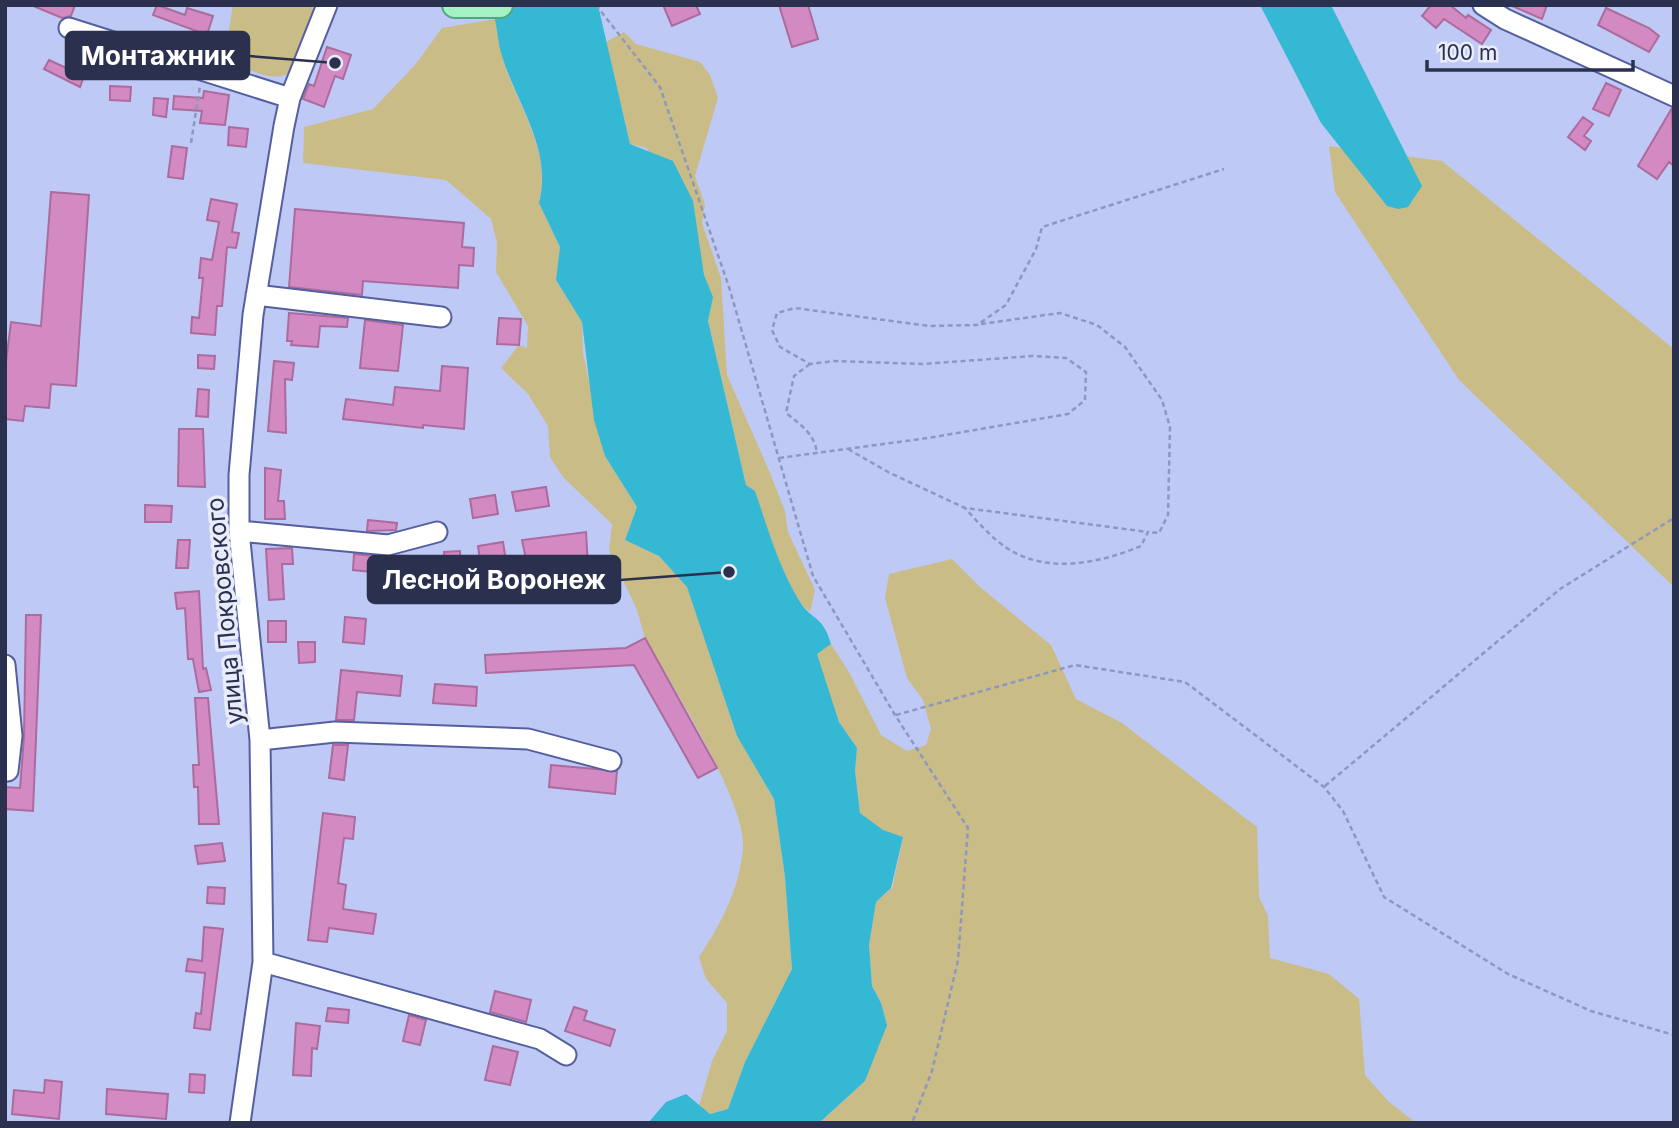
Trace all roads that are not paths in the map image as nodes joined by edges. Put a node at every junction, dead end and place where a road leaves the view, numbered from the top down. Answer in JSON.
{"nodes":[{"id":1,"x":327,"y":5,"type":"edge"},
{"id":2,"x":455,"y":5,"type":"edge"},
{"id":3,"x":500,"y":5,"type":"edge"},
{"id":4,"x":1483,"y":5,"type":"edge"},
{"id":5,"x":69,"y":28,"type":"dead end"},
{"id":6,"x":1674,"y":96,"type":"edge"},
{"id":7,"x":290,"y":98,"type":"junction"},
{"id":8,"x":256,"y":295,"type":"junction"},
{"id":9,"x":441,"y":317,"type":"dead end"},
{"id":10,"x":239,"y":531,"type":"junction"},
{"id":11,"x":437,"y":532,"type":"dead end"},
{"id":12,"x":5,"y":665,"type":"edge"},
{"id":13,"x":260,"y":740,"type":"junction"},
{"id":14,"x":611,"y":761,"type":"dead end"},
{"id":15,"x":5,"y":771,"type":"edge"},
{"id":16,"x":263,"y":962,"type":"junction"},
{"id":17,"x":566,"y":1055,"type":"dead end"},
{"id":18,"x":240,"y":1123,"type":"edge"}],
"edges":[{"from":1,"to":7,"type":"street","name":"улица Покровского"},
{"from":2,"to":3,"type":"main road"},
{"from":4,"to":6,"type":"street"},
{"from":5,"to":7,"type":"street"},
{"from":7,"to":8,"type":"street","name":"улица Покровского"},
{"from":8,"to":9,"type":"street"},
{"from":8,"to":10,"type":"street","name":"улица Покровского"},
{"from":10,"to":11,"type":"street"},
{"from":10,"to":13,"type":"street","name":"улица Покровского"},
{"from":12,"to":15,"type":"street"},
{"from":13,"to":14,"type":"street"},
{"from":13,"to":16,"type":"street","name":"улица Покровского"},
{"from":16,"to":17,"type":"street"},
{"from":16,"to":18,"type":"street","name":"улица Покровского"}]}
